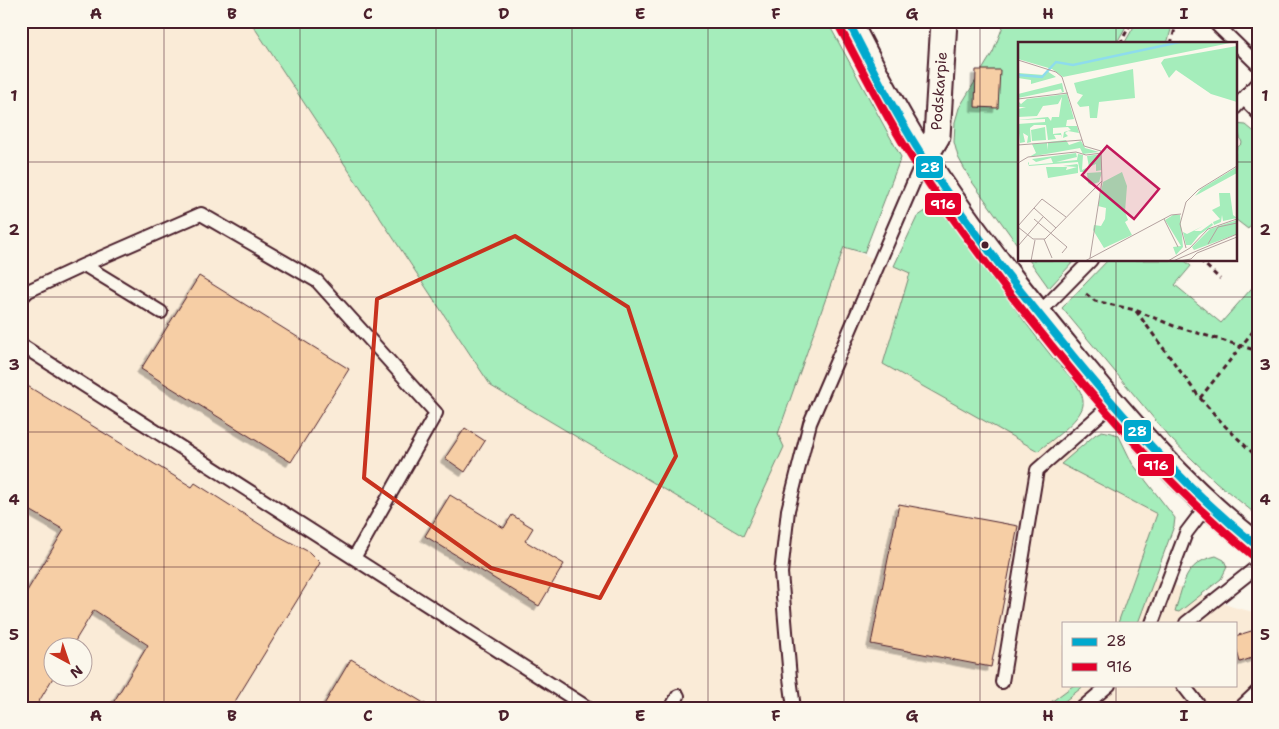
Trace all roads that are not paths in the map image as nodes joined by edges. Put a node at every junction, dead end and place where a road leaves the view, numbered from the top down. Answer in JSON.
{"nodes":[{"id":1,"x":848,"y":21,"type":"edge"},
{"id":2,"x":944,"y":21,"type":"edge"},
{"id":3,"x":1212,"y":21,"type":"edge"},
{"id":4,"x":1234,"y":42,"type":"edge"},
{"id":5,"x":1236,"y":44,"type":"edge"},
{"id":6,"x":1258,"y":65,"type":"edge"},
{"id":7,"x":1258,"y":82,"type":"edge"},
{"id":8,"x":1239,"y":104,"type":"edge"},
{"id":9,"x":1258,"y":113,"type":"edge"},
{"id":10,"x":924,"y":158,"type":"junction"},
{"id":11,"x":1090,"y":261,"type":"edge"},
{"id":12,"x":84,"y":265,"type":"junction"},
{"id":13,"x":21,"y":298,"type":"edge"},
{"id":14,"x":161,"y":312,"type":"dead end"},
{"id":15,"x":1038,"y":314,"type":"junction"},
{"id":16,"x":21,"y":345,"type":"edge"},
{"id":17,"x":1112,"y":404,"type":"junction"},
{"id":18,"x":1208,"y":504,"type":"junction"},
{"id":19,"x":1258,"y":548,"type":"edge"},
{"id":20,"x":354,"y":558,"type":"junction"},
{"id":21,"x":1258,"y":566,"type":"edge"},
{"id":22,"x":1152,"y":622,"type":"edge"},
{"id":23,"x":1187,"y":622,"type":"edge"},
{"id":24,"x":1002,"y":682,"type":"dead end"},
{"id":25,"x":1108,"y":686,"type":"edge"},
{"id":26,"x":1184,"y":686,"type":"edge"},
{"id":27,"x":1258,"y":691,"type":"edge"},
{"id":28,"x":678,"y":696,"type":"dead end"},
{"id":29,"x":588,"y":708,"type":"edge"},
{"id":30,"x":671,"y":708,"type":"edge"},
{"id":31,"x":794,"y":708,"type":"edge"},
{"id":32,"x":1082,"y":708,"type":"edge"},
{"id":33,"x":1201,"y":708,"type":"edge"},
{"id":34,"x":1240,"y":708,"type":"edge"}],
"edges":[{"from":1,"to":10,"type":"street"},
{"from":2,"to":10,"type":"street","name":"Podskarpie"},
{"from":3,"to":4,"type":"lane"},
{"from":5,"to":6,"type":"lane"},
{"from":7,"to":8,"type":"lane"},
{"from":8,"to":9,"type":"lane"},
{"from":10,"to":15,"type":"street"},
{"from":10,"to":31,"type":"lane"},
{"from":11,"to":15,"type":"lane"},
{"from":12,"to":13,"type":"lane"},
{"from":12,"to":14,"type":"lane"},
{"from":12,"to":20,"type":"lane"},
{"from":15,"to":17,"type":"street"},
{"from":16,"to":20,"type":"lane"},
{"from":17,"to":18,"type":"street"},
{"from":17,"to":24,"type":"lane"},
{"from":18,"to":19,"type":"street"},
{"from":18,"to":22,"type":"lane"},
{"from":20,"to":29,"type":"lane"},
{"from":21,"to":23,"type":"lane"},
{"from":25,"to":32,"type":"lane"},
{"from":26,"to":33,"type":"lane"},
{"from":27,"to":34,"type":"lane"},
{"from":28,"to":30,"type":"lane"}]}
